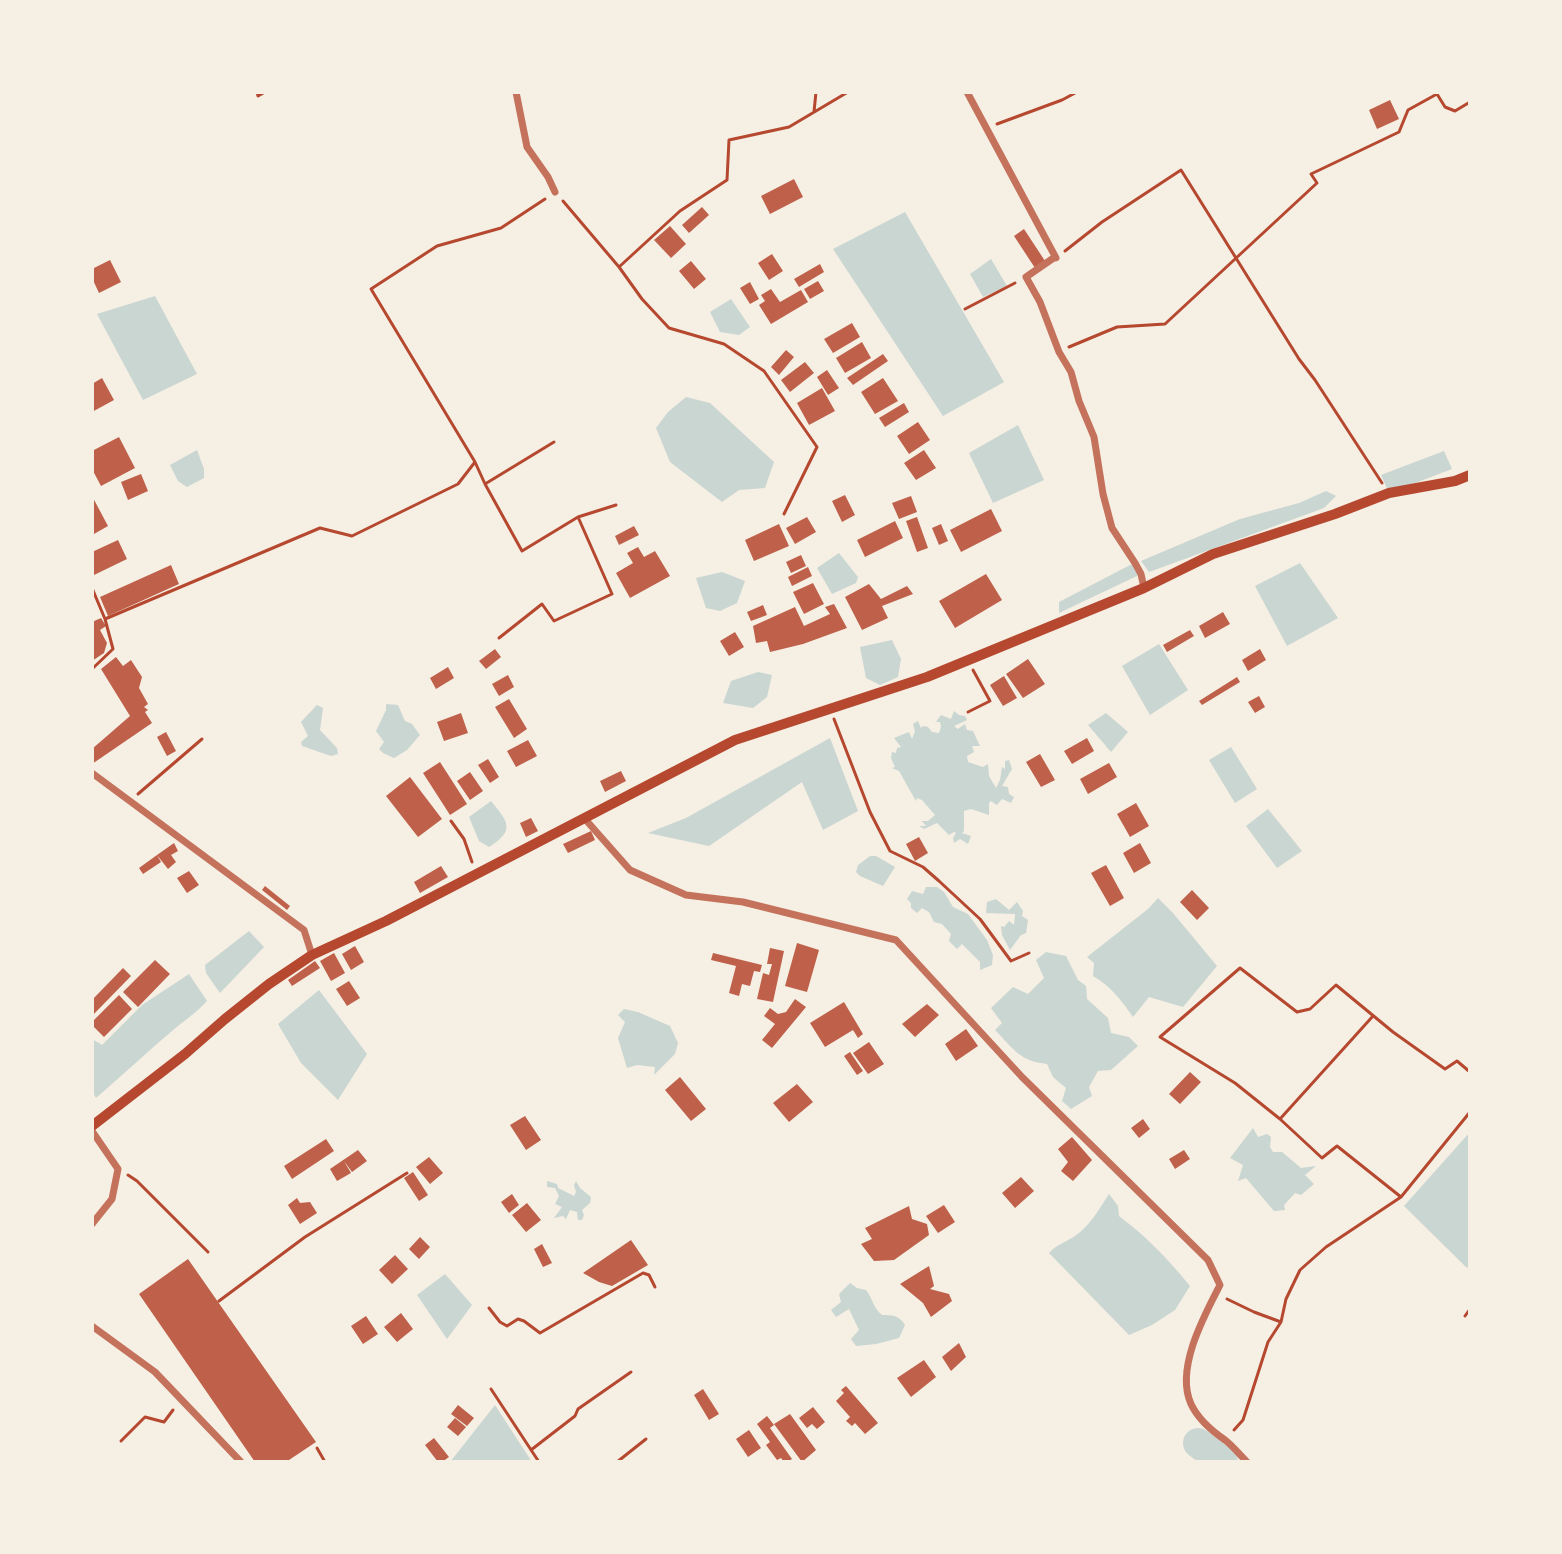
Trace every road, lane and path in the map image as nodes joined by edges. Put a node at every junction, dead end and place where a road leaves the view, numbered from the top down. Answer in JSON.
{"nodes":[{"id":1,"x":257,"y":92,"type":"edge"},
{"id":2,"x":265,"y":92,"type":"edge"},
{"id":3,"x":516,"y":92,"type":"edge"},
{"id":4,"x":816,"y":92,"type":"edge"},
{"id":5,"x":848,"y":92,"type":"edge"},
{"id":6,"x":967,"y":92,"type":"edge"},
{"id":7,"x":1077,"y":92,"type":"edge"},
{"id":8,"x":1470,"y":102,"type":"edge"},
{"id":9,"x":814,"y":112,"type":"junction"},
{"id":10,"x":986,"y":128,"type":"junction"},
{"id":11,"x":555,"y":192,"type":"junction"},
{"id":12,"x":1056,"y":258,"type":"junction"},
{"id":13,"x":1235,"y":259,"type":"junction"},
{"id":14,"x":619,"y":267,"type":"junction"},
{"id":15,"x":1026,"y":277,"type":"junction"},
{"id":16,"x":965,"y":309,"type":"dead end"},
{"id":17,"x":1059,"y":352,"type":"junction"},
{"id":18,"x":554,"y":442,"type":"dead end"},
{"id":19,"x":475,"y":462,"type":"junction"},
{"id":20,"x":1470,"y":475,"type":"edge"},
{"id":21,"x":485,"y":484,"type":"junction"},
{"id":22,"x":1389,"y":493,"type":"junction"},
{"id":23,"x":616,"y":505,"type":"dead end"},
{"id":24,"x":784,"y":514,"type":"dead end"},
{"id":25,"x":578,"y":517,"type":"junction"},
{"id":26,"x":92,"y":588,"type":"edge"},
{"id":27,"x":1144,"y":588,"type":"junction"},
{"id":28,"x":105,"y":619,"type":"junction"},
{"id":29,"x":499,"y":638,"type":"dead end"},
{"id":30,"x":972,"y":667,"type":"dead end"},
{"id":31,"x":92,"y":669,"type":"edge"},
{"id":32,"x":968,"y":712,"type":"dead end"},
{"id":33,"x":833,"y":718,"type":"dead end"},
{"id":34,"x":202,"y":739,"type":"dead end"},
{"id":35,"x":92,"y":773,"type":"edge"},
{"id":36,"x":130,"y":801,"type":"junction"},
{"id":37,"x":585,"y":819,"type":"junction"},
{"id":38,"x":451,"y":821,"type":"dead end"},
{"id":39,"x":473,"y":865,"type":"dead end"},
{"id":40,"x":1029,"y":953,"type":"dead end"},
{"id":41,"x":312,"y":955,"type":"junction"},
{"id":42,"x":1373,"y":1016,"type":"junction"},
{"id":43,"x":1470,"y":1072,"type":"edge"},
{"id":44,"x":1470,"y":1112,"type":"edge"},
{"id":45,"x":1280,"y":1119,"type":"junction"},
{"id":46,"x":92,"y":1128,"type":"edge"},
{"id":47,"x":118,"y":1169,"type":"junction"},
{"id":48,"x":407,"y":1173,"type":"dead end"},
{"id":49,"x":1401,"y":1197,"type":"junction"},
{"id":50,"x":92,"y":1224,"type":"edge"},
{"id":51,"x":208,"y":1252,"type":"dead end"},
{"id":52,"x":655,"y":1287,"type":"dead end"},
{"id":53,"x":1215,"y":1295,"type":"junction"},
{"id":54,"x":219,"y":1301,"type":"dead end"},
{"id":55,"x":489,"y":1308,"type":"dead end"},
{"id":56,"x":1470,"y":1309,"type":"edge"},
{"id":57,"x":1465,"y":1316,"type":"dead end"},
{"id":58,"x":1281,"y":1322,"type":"junction"},
{"id":59,"x":92,"y":1326,"type":"edge"},
{"id":60,"x":631,"y":1372,"type":"dead end"},
{"id":61,"x":491,"y":1389,"type":"dead end"},
{"id":62,"x":181,"y":1400,"type":"junction"},
{"id":63,"x":646,"y":1439,"type":"dead end"},
{"id":64,"x":1225,"y":1440,"type":"junction"},
{"id":65,"x":121,"y":1441,"type":"dead end"},
{"id":66,"x":317,"y":1448,"type":"dead end"},
{"id":67,"x":531,"y":1450,"type":"junction"},
{"id":68,"x":241,"y":1462,"type":"edge"},
{"id":69,"x":325,"y":1462,"type":"edge"},
{"id":70,"x":539,"y":1462,"type":"edge"},
{"id":71,"x":617,"y":1462,"type":"edge"},
{"id":72,"x":1247,"y":1462,"type":"edge"}],
"edges":[{"from":1,"to":2,"type":"path"},
{"from":3,"to":11,"type":"street"},
{"from":4,"to":9,"type":"path"},
{"from":5,"to":9,"type":"path"},
{"from":6,"to":10,"type":"street"},
{"from":7,"to":10,"type":"path"},
{"from":8,"to":13,"type":"path"},
{"from":9,"to":14,"type":"path"},
{"from":10,"to":12,"type":"street"},
{"from":11,"to":14,"type":"path"},
{"from":11,"to":19,"type":"path"},
{"from":12,"to":13,"type":"path"},
{"from":12,"to":15,"type":"street"},
{"from":13,"to":17,"type":"path"},
{"from":13,"to":22,"type":"path"},
{"from":14,"to":24,"type":"path"},
{"from":15,"to":16,"type":"path"},
{"from":15,"to":17,"type":"street"},
{"from":17,"to":27,"type":"street"},
{"from":18,"to":21,"type":"path"},
{"from":19,"to":21,"type":"path"},
{"from":19,"to":28,"type":"path"},
{"from":20,"to":22,"type":"main road"},
{"from":21,"to":25,"type":"path"},
{"from":22,"to":27,"type":"main road"},
{"from":23,"to":25,"type":"path"},
{"from":25,"to":29,"type":"path"},
{"from":26,"to":28,"type":"path"},
{"from":27,"to":37,"type":"main road"},
{"from":28,"to":31,"type":"path"},
{"from":30,"to":32,"type":"path"},
{"from":33,"to":40,"type":"path"},
{"from":34,"to":36,"type":"path"},
{"from":35,"to":36,"type":"street"},
{"from":36,"to":41,"type":"street"},
{"from":37,"to":41,"type":"main road"},
{"from":37,"to":53,"type":"street"},
{"from":38,"to":39,"type":"path"},
{"from":41,"to":46,"type":"main road"},
{"from":42,"to":43,"type":"path"},
{"from":42,"to":45,"type":"path"},
{"from":42,"to":45,"type":"path"},
{"from":44,"to":49,"type":"path"},
{"from":45,"to":49,"type":"path"},
{"from":46,"to":47,"type":"street"},
{"from":47,"to":50,"type":"street"},
{"from":47,"to":51,"type":"path"},
{"from":48,"to":54,"type":"path"},
{"from":49,"to":58,"type":"path"},
{"from":52,"to":55,"type":"path"},
{"from":53,"to":58,"type":"path"},
{"from":53,"to":64,"type":"street"},
{"from":56,"to":57,"type":"path"},
{"from":58,"to":64,"type":"path"},
{"from":59,"to":62,"type":"street"},
{"from":60,"to":67,"type":"path"},
{"from":61,"to":67,"type":"path"},
{"from":62,"to":65,"type":"path"},
{"from":62,"to":68,"type":"street"},
{"from":63,"to":71,"type":"path"},
{"from":64,"to":72,"type":"street"},
{"from":66,"to":69,"type":"path"},
{"from":67,"to":70,"type":"path"}]}
